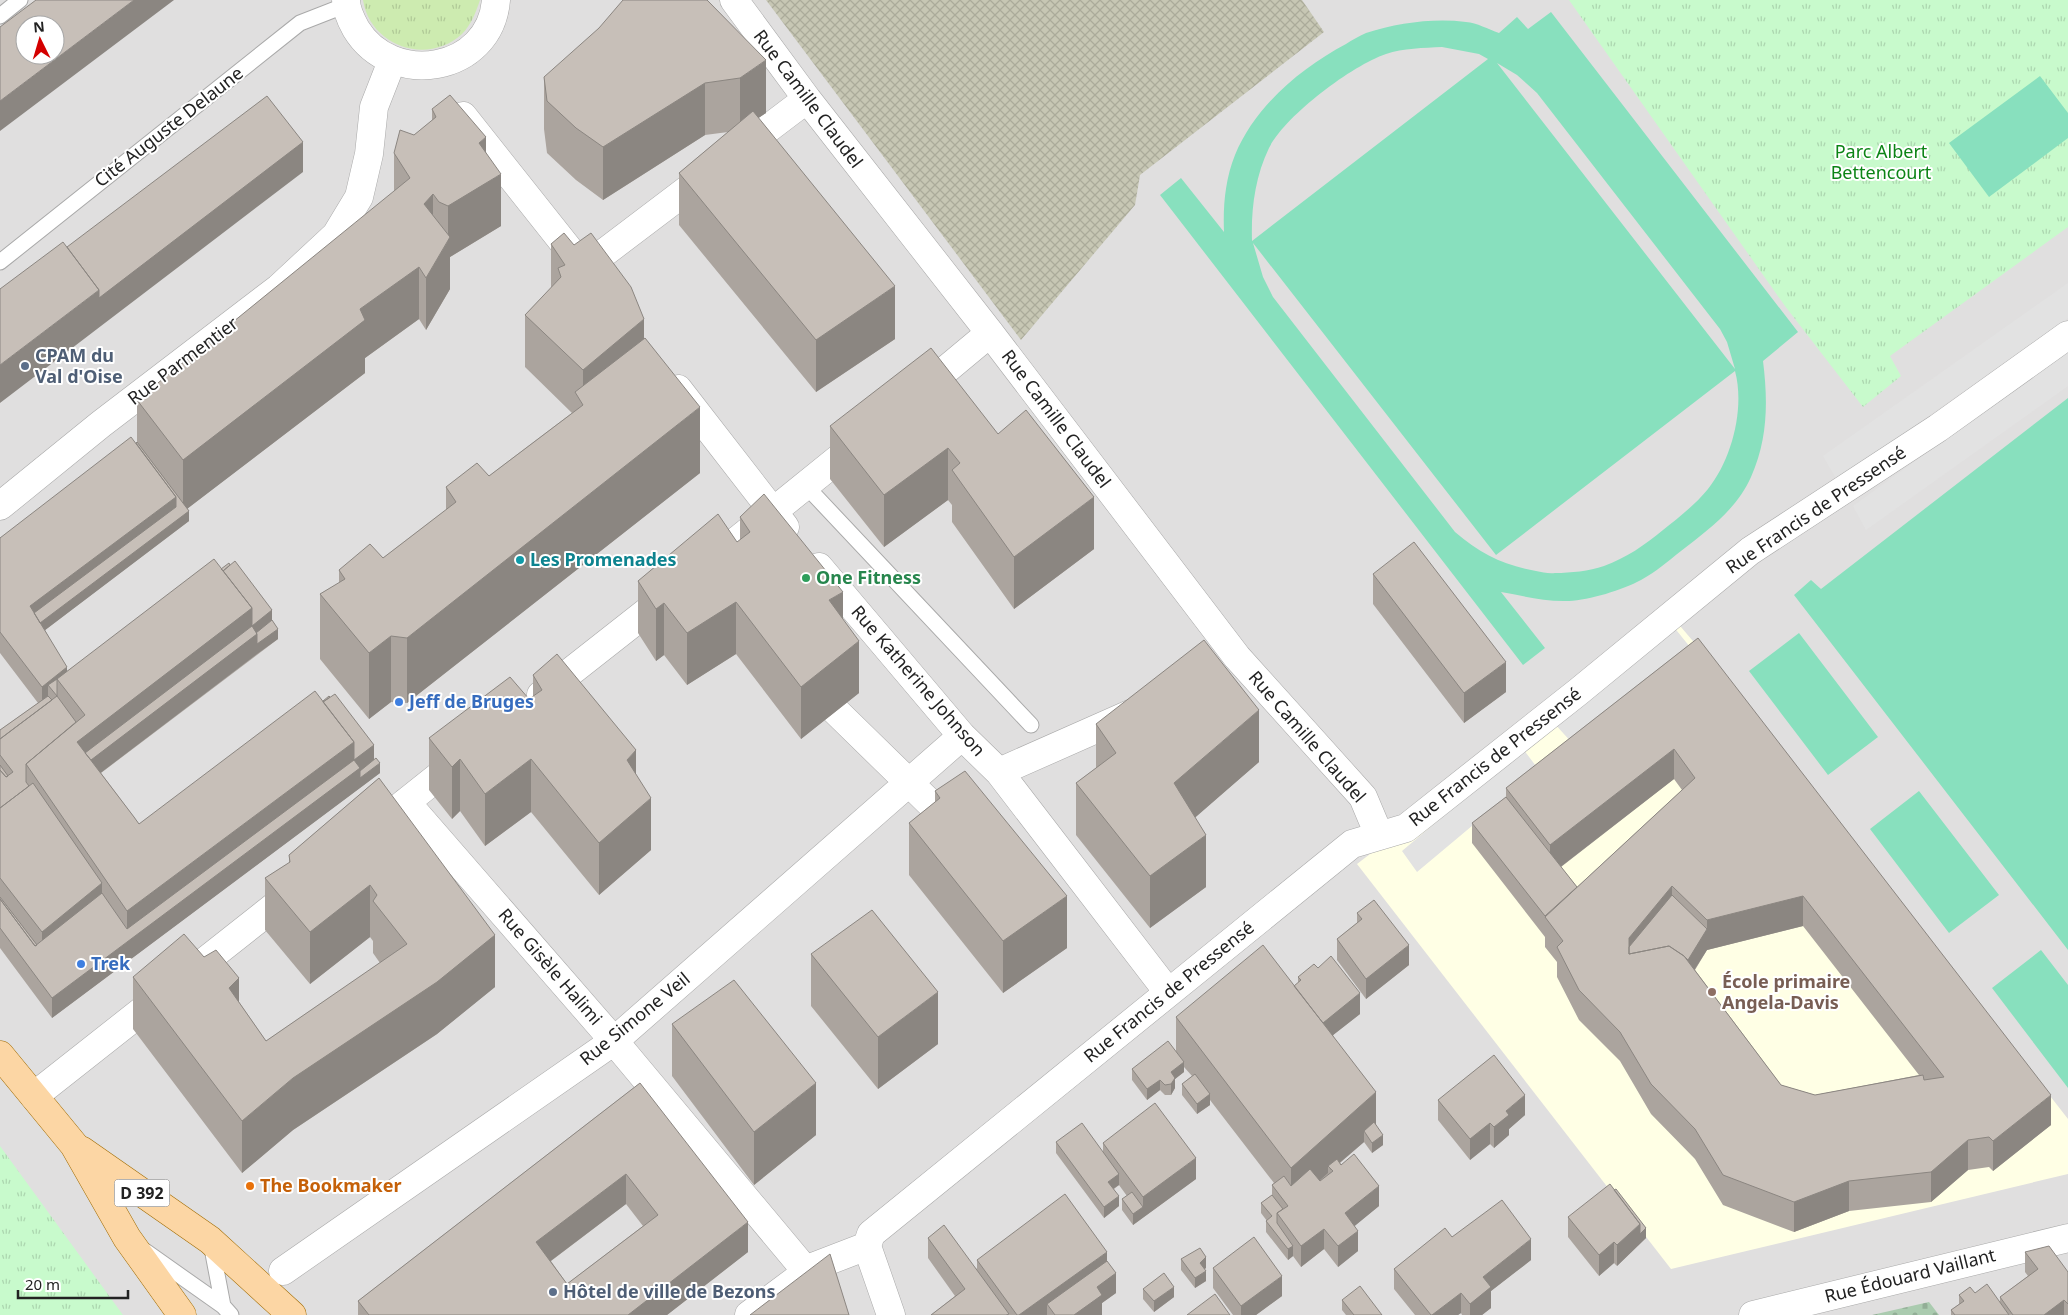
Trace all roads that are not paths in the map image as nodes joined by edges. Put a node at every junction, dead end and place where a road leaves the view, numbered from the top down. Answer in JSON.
{"nodes":[{"id":1,"x":20,"y":0,"type":"edge"},
{"id":2,"x":496,"y":0,"type":"edge"},
{"id":3,"x":734,"y":0,"type":"edge"},
{"id":4,"x":346,"y":2,"type":"edge"},
{"id":5,"x":0,"y":16,"type":"edge"},
{"id":6,"x":392,"y":61,"type":"junction"},
{"id":7,"x":807,"y":99,"type":"junction"},
{"id":8,"x":460,"y":113,"type":"edge"},
{"id":9,"x":0,"y":262,"type":"edge"},
{"id":10,"x":584,"y":268,"type":"junction"},
{"id":11,"x":602,"y":291,"type":"edge"},
{"id":12,"x":990,"y":333,"type":"junction"},
{"id":13,"x":2068,"y":335,"type":"edge"},
{"id":14,"x":661,"y":368,"type":"edge"},
{"id":15,"x":899,"y":409,"type":"edge"},
{"id":16,"x":876,"y":428,"type":"edge"},
{"id":17,"x":806,"y":486,"type":"junction"},
{"id":18,"x":0,"y":506,"type":"edge"},
{"id":19,"x":773,"y":513,"type":"junction"},
{"id":20,"x":1238,"y":657,"type":"junction"},
{"id":21,"x":788,"y":665,"type":"edge"},
{"id":22,"x":1214,"y":674,"type":"edge"},
{"id":23,"x":1152,"y":704,"type":"edge"},
{"id":24,"x":523,"y":709,"type":"edge"},
{"id":25,"x":1031,"y":725,"type":"dead end"},
{"id":26,"x":962,"y":736,"type":"junction"},
{"id":27,"x":477,"y":746,"type":"edge"},
{"id":28,"x":999,"y":772,"type":"junction"},
{"id":29,"x":909,"y":783,"type":"junction"},
{"id":30,"x":406,"y":802,"type":"junction"},
{"id":31,"x":1379,"y":835,"type":"junction"},
{"id":32,"x":352,"y":845,"type":"edge"},
{"id":33,"x":968,"y":855,"type":"edge"},
{"id":34,"x":313,"y":876,"type":"edge"},
{"id":35,"x":1168,"y":992,"type":"junction"},
{"id":36,"x":614,"y":1041,"type":"junction"},
{"id":37,"x":0,"y":1055,"type":"edge"},
{"id":38,"x":34,"y":1096,"type":"junction"},
{"id":39,"x":74,"y":1145,"type":"junction"},
{"id":40,"x":127,"y":1238,"type":"junction"},
{"id":41,"x":2068,"y":1238,"type":"edge"},
{"id":42,"x":210,"y":1240,"type":"junction"},
{"id":43,"x":867,"y":1246,"type":"junction"},
{"id":44,"x":283,"y":1271,"type":"dead end"},
{"id":45,"x":807,"y":1272,"type":"junction"},
{"id":46,"x":227,"y":1310,"type":"edge"},
{"id":47,"x":182,"y":1315,"type":"edge"},
{"id":48,"x":292,"y":1315,"type":"edge"},
{"id":49,"x":749,"y":1315,"type":"edge"},
{"id":50,"x":891,"y":1315,"type":"edge"},
{"id":51,"x":1753,"y":1315,"type":"edge"}],
"edges":[{"from":1,"to":5,"type":"lane"},
{"from":2,"to":6,"type":"street"},
{"from":3,"to":7,"type":"street","name":"Rue Camille Claudel"},
{"from":4,"to":6,"type":"street"},
{"from":4,"to":9,"type":"lane","name":"Cité Auguste Delaune"},
{"from":6,"to":18,"type":"street","name":"Rue Parmentier"},
{"from":7,"to":10,"type":"street"},
{"from":7,"to":12,"type":"street","name":"Rue Camille Claudel"},
{"from":8,"to":10,"type":"street"},
{"from":10,"to":11,"type":"street"},
{"from":12,"to":15,"type":"street"},
{"from":12,"to":20,"type":"street","name":"Rue Camille Claudel"},
{"from":13,"to":31,"type":"street","name":"Rue Francis de Pressensé"},
{"from":14,"to":19,"type":"street","name":"Rue Katherine Johnson"},
{"from":16,"to":17,"type":"street"},
{"from":17,"to":19,"type":"street"},
{"from":17,"to":25,"type":"lane"},
{"from":19,"to":24,"type":"street"},
{"from":19,"to":26,"type":"street","name":"Rue Katherine Johnson"},
{"from":20,"to":22,"type":"street"},
{"from":20,"to":31,"type":"street","name":"Rue Camille Claudel"},
{"from":21,"to":29,"type":"street"},
{"from":23,"to":28,"type":"street"},
{"from":26,"to":28,"type":"street","name":"Rue Katherine Johnson"},
{"from":26,"to":29,"type":"street","name":"Rue Simone Veil"},
{"from":27,"to":30,"type":"street"},
{"from":28,"to":35,"type":"street","name":"Rue Katherine Johnson"},
{"from":29,"to":33,"type":"street"},
{"from":29,"to":36,"type":"street","name":"Rue Simone Veil"},
{"from":30,"to":32,"type":"street"},
{"from":30,"to":36,"type":"street","name":"Rue Gisèle Halimi"},
{"from":31,"to":35,"type":"street","name":"Rue Francis de Pressensé"},
{"from":34,"to":38,"type":"street"},
{"from":35,"to":43,"type":"street","name":"Rue Francis de Pressensé"},
{"from":36,"to":44,"type":"street","name":"Rue Simone Veil"},
{"from":36,"to":45,"type":"street","name":"Rue Gisèle Halimi"},
{"from":37,"to":38,"type":"main road","number":"D 392"},
{"from":38,"to":39,"type":"main road","number":"D 392"},
{"from":39,"to":40,"type":"main road","number":"D 392"},
{"from":39,"to":42,"type":"main road","number":"D 392"},
{"from":40,"to":46,"type":"lane"},
{"from":40,"to":47,"type":"main road","number":"D 392"},
{"from":41,"to":51,"type":"street","name":"Rue Édouard Vaillant"},
{"from":42,"to":46,"type":"lane"},
{"from":42,"to":48,"type":"main road","number":"D 392"},
{"from":43,"to":45,"type":"street"},
{"from":43,"to":50,"type":"street"},
{"from":45,"to":49,"type":"street"}]}
